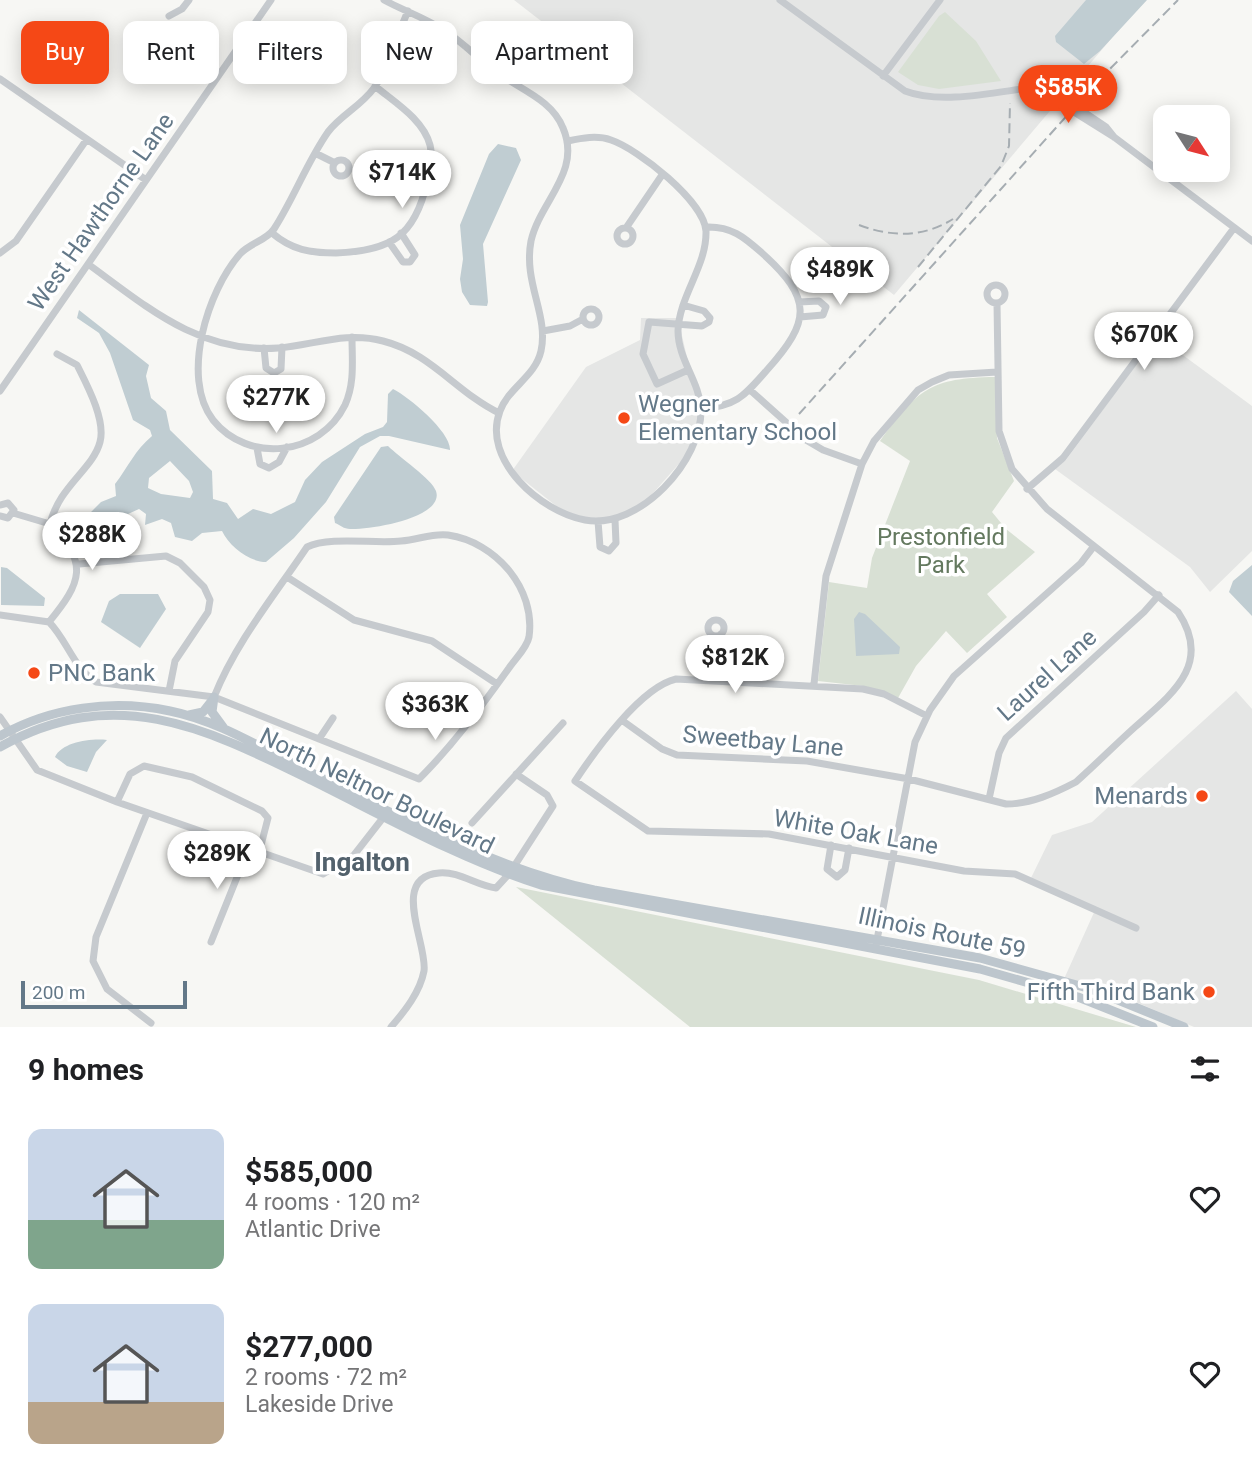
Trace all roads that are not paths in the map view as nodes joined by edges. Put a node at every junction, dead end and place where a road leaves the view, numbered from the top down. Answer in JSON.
{"nodes":[{"id":1,"x":189,"y":0,"type":"edge"},
{"id":2,"x":271,"y":0,"type":"edge"},
{"id":3,"x":384,"y":0,"type":"edge"},
{"id":4,"x":780,"y":0,"type":"edge"},
{"id":5,"x":940,"y":0,"type":"edge"},
{"id":6,"x":408,"y":11,"type":"junction"},
{"id":7,"x":169,"y":16,"type":"dead end"},
{"id":8,"x":883,"y":76,"type":"junction"},
{"id":9,"x":1,"y":80,"type":"edge"},
{"id":10,"x":375,"y":86,"type":"junction"},
{"id":11,"x":87,"y":139,"type":"junction"},
{"id":12,"x":568,"y":141,"type":"junction"},
{"id":13,"x":317,"y":153,"type":"junction"},
{"id":14,"x":335,"y":163,"type":"dead end"},
{"id":15,"x":663,"y":175,"type":"junction"},
{"id":16,"x":146,"y":180,"type":"junction"},
{"id":17,"x":706,"y":227,"type":"junction"},
{"id":18,"x":626,"y":228,"type":"dead end"},
{"id":19,"x":1234,"y":228,"type":"junction"},
{"id":20,"x":272,"y":233,"type":"junction"},
{"id":21,"x":401,"y":233,"type":"junction"},
{"id":22,"x":1252,"y":241,"type":"edge"},
{"id":23,"x":389,"y":242,"type":"junction"},
{"id":24,"x":0,"y":253,"type":"edge"},
{"id":25,"x":88,"y":264,"type":"junction"},
{"id":26,"x":799,"y":302,"type":"junction"},
{"id":27,"x":997,"y":303,"type":"dead end"},
{"id":28,"x":683,"y":305,"type":"junction"},
{"id":29,"x":800,"y":317,"type":"junction"},
{"id":30,"x":583,"y":319,"type":"dead end"},
{"id":31,"x":679,"y":322,"type":"junction"},
{"id":32,"x":543,"y":331,"type":"junction"},
{"id":33,"x":352,"y":337,"type":"junction"},
{"id":34,"x":202,"y":339,"type":"junction"},
{"id":35,"x":282,"y":347,"type":"junction"},
{"id":36,"x":264,"y":348,"type":"junction"},
{"id":37,"x":57,"y":354,"type":"dead end"},
{"id":38,"x":688,"y":370,"type":"junction"},
{"id":39,"x":997,"y":372,"type":"junction"},
{"id":40,"x":750,"y":390,"type":"junction"},
{"id":41,"x":0,"y":391,"type":"edge"},
{"id":42,"x":701,"y":409,"type":"junction"},
{"id":43,"x":499,"y":413,"type":"junction"},
{"id":44,"x":287,"y":447,"type":"junction"},
{"id":45,"x":257,"y":448,"type":"junction"},
{"id":46,"x":862,"y":464,"type":"junction"},
{"id":47,"x":1027,"y":489,"type":"junction"},
{"id":48,"x":0,"y":505,"type":"edge"},
{"id":49,"x":13,"y":513,"type":"junction"},
{"id":50,"x":0,"y":516,"type":"edge"},
{"id":51,"x":615,"y":520,"type":"junction"},
{"id":52,"x":598,"y":521,"type":"junction"},
{"id":53,"x":50,"y":524,"type":"junction"},
{"id":54,"x":1094,"y":546,"type":"junction"},
{"id":55,"x":79,"y":564,"type":"junction"},
{"id":56,"x":288,"y":576,"type":"junction"},
{"id":57,"x":1159,"y":595,"type":"junction"},
{"id":58,"x":0,"y":615,"type":"edge"},
{"id":59,"x":49,"y":622,"type":"junction"},
{"id":60,"x":721,"y":634,"type":"dead end"},
{"id":61,"x":722,"y":680,"type":"junction"},
{"id":62,"x":497,"y":684,"type":"junction"},
{"id":63,"x":814,"y":684,"type":"junction"},
{"id":64,"x":169,"y":691,"type":"junction"},
{"id":65,"x":219,"y":699,"type":"junction"},
{"id":66,"x":187,"y":715,"type":"junction"},
{"id":67,"x":927,"y":716,"type":"junction"},
{"id":68,"x":0,"y":717,"type":"edge"},
{"id":69,"x":333,"y":718,"type":"dead end"},
{"id":70,"x":623,"y":721,"type":"junction"},
{"id":71,"x":563,"y":723,"type":"dead end"},
{"id":72,"x":233,"y":734,"type":"junction"},
{"id":73,"x":8,"y":735,"type":"edge"},
{"id":74,"x":319,"y":739,"type":"junction"},
{"id":75,"x":0,"y":747,"type":"edge"},
{"id":76,"x":516,"y":774,"type":"junction"},
{"id":77,"x":909,"y":779,"type":"junction"},
{"id":78,"x":989,"y":799,"type":"junction"},
{"id":79,"x":117,"y":802,"type":"junction"},
{"id":80,"x":147,"y":813,"type":"junction"},
{"id":81,"x":387,"y":814,"type":"junction"},
{"id":82,"x":472,"y":822,"type":"dead end"},
{"id":83,"x":831,"y":845,"type":"junction"},
{"id":84,"x":849,"y":848,"type":"junction"},
{"id":85,"x":248,"y":850,"type":"junction"},
{"id":86,"x":259,"y":853,"type":"junction"},
{"id":87,"x":894,"y":856,"type":"junction"},
{"id":88,"x":511,"y":871,"type":"junction"},
{"id":89,"x":684,"y":905,"type":"joint"},
{"id":90,"x":742,"y":925,"type":"joint"},
{"id":91,"x":1136,"y":928,"type":"dead end"},
{"id":92,"x":877,"y":938,"type":"junction"},
{"id":93,"x":211,"y":942,"type":"dead end"},
{"id":94,"x":875,"y":949,"type":"junction"},
{"id":95,"x":151,"y":1023,"type":"dead end"},
{"id":96,"x":391,"y":1027,"type":"edge"},
{"id":97,"x":1153,"y":1027,"type":"edge"},
{"id":98,"x":1184,"y":1027,"type":"edge"}],
"edges":[{"from":1,"to":7,"type":"street"},
{"from":2,"to":16,"type":"street","name":"West Hawthorne Lane"},
{"from":3,"to":6,"type":"street"},
{"from":4,"to":8,"type":"street"},
{"from":5,"to":8,"type":"street"},
{"from":6,"to":10,"type":"street"},
{"from":6,"to":12,"type":"street"},
{"from":8,"to":19,"type":"street"},
{"from":9,"to":11,"type":"street"},
{"from":10,"to":13,"type":"street"},
{"from":10,"to":21,"type":"street"},
{"from":11,"to":16,"type":"street"},
{"from":11,"to":24,"type":"street"},
{"from":12,"to":15,"type":"street"},
{"from":12,"to":32,"type":"street"},
{"from":13,"to":14,"type":"street"},
{"from":13,"to":20,"type":"street"},
{"from":15,"to":17,"type":"street"},
{"from":15,"to":18,"type":"street"},
{"from":16,"to":25,"type":"street","name":"West Hawthorne Lane"},
{"from":17,"to":26,"type":"street"},
{"from":17,"to":28,"type":"street"},
{"from":19,"to":22,"type":"street"},
{"from":19,"to":47,"type":"street"},
{"from":20,"to":23,"type":"street"},
{"from":20,"to":34,"type":"street"},
{"from":21,"to":23,"type":"street"},
{"from":21,"to":23,"type":"street"},
{"from":25,"to":34,"type":"street"},
{"from":25,"to":41,"type":"street","name":"West Hawthorne Lane"},
{"from":26,"to":29,"type":"street"},
{"from":26,"to":29,"type":"street"},
{"from":27,"to":39,"type":"street","name":"Sweetbay Lane"},
{"from":28,"to":31,"type":"street"},
{"from":28,"to":31,"type":"street"},
{"from":29,"to":40,"type":"street"},
{"from":30,"to":32,"type":"street"},
{"from":31,"to":38,"type":"street"},
{"from":31,"to":38,"type":"street"},
{"from":32,"to":43,"type":"street"},
{"from":33,"to":35,"type":"street"},
{"from":33,"to":43,"type":"street"},
{"from":33,"to":44,"type":"street"},
{"from":34,"to":36,"type":"street"},
{"from":34,"to":45,"type":"street"},
{"from":35,"to":36,"type":"street"},
{"from":35,"to":36,"type":"street"},
{"from":37,"to":53,"type":"street"},
{"from":38,"to":42,"type":"street"},
{"from":39,"to":46,"type":"street"},
{"from":39,"to":47,"type":"street","name":"Sweetbay Lane"},
{"from":40,"to":42,"type":"street"},
{"from":40,"to":46,"type":"street"},
{"from":42,"to":51,"type":"street"},
{"from":43,"to":52,"type":"street"},
{"from":44,"to":45,"type":"street"},
{"from":44,"to":45,"type":"street"},
{"from":46,"to":63,"type":"street"},
{"from":47,"to":54,"type":"street","name":"Sweetbay Lane"},
{"from":48,"to":49,"type":"street"},
{"from":49,"to":50,"type":"street"},
{"from":49,"to":53,"type":"street"},
{"from":51,"to":52,"type":"street"},
{"from":51,"to":52,"type":"street"},
{"from":53,"to":55,"type":"street"},
{"from":54,"to":57,"type":"street","name":"Sweetbay Lane"},
{"from":54,"to":67,"type":"street"},
{"from":55,"to":59,"type":"street"},
{"from":55,"to":64,"type":"street"},
{"from":56,"to":62,"type":"street"},
{"from":56,"to":62,"type":"street"},
{"from":56,"to":65,"type":"street"},
{"from":57,"to":78,"type":"street","name":"Laurel Lane"},
{"from":57,"to":78,"type":"street","name":"Sweetbay Lane"},
{"from":58,"to":59,"type":"street"},
{"from":59,"to":64,"type":"street"},
{"from":60,"to":61,"type":"street"},
{"from":61,"to":63,"type":"street"},
{"from":61,"to":70,"type":"street"},
{"from":62,"to":74,"type":"street"},
{"from":63,"to":67,"type":"street"},
{"from":64,"to":65,"type":"street"},
{"from":65,"to":66,"type":"main road"},
{"from":65,"to":72,"type":"main road"},
{"from":65,"to":74,"type":"street"},
{"from":66,"to":72,"type":"main road","name":"North Neltnor Boulevard"},
{"from":66,"to":73,"type":"main road","name":"North Neltnor Boulevard"},
{"from":67,"to":77,"type":"street"},
{"from":68,"to":73,"type":"street"},
{"from":69,"to":74,"type":"street"},
{"from":70,"to":77,"type":"street","name":"Sweetbay Lane"},
{"from":70,"to":83,"type":"street","name":"White Oak Lane"},
{"from":71,"to":76,"type":"street"},
{"from":72,"to":81,"type":"main road","name":"North Neltnor Boulevard"},
{"from":73,"to":75,"type":"main road","name":"North Neltnor Boulevard"},
{"from":73,"to":79,"type":"street"},
{"from":73,"to":81,"type":"main road","name":"North Neltnor Boulevard"},
{"from":76,"to":82,"type":"street"},
{"from":76,"to":88,"type":"street"},
{"from":77,"to":78,"type":"street","name":"Sweetbay Lane"},
{"from":77,"to":87,"type":"street"},
{"from":79,"to":80,"type":"street"},
{"from":79,"to":86,"type":"street"},
{"from":80,"to":85,"type":"street"},
{"from":80,"to":95,"type":"street"},
{"from":81,"to":86,"type":"street"},
{"from":81,"to":88,"type":"main road","name":"North Neltnor Boulevard"},
{"from":83,"to":84,"type":"street","name":"White Oak Lane"},
{"from":83,"to":84,"type":"street"},
{"from":84,"to":87,"type":"street","name":"White Oak Lane"},
{"from":85,"to":86,"type":"street"},
{"from":85,"to":93,"type":"street"},
{"from":87,"to":91,"type":"street","name":"White Oak Lane"},
{"from":87,"to":92,"type":"street"},
{"from":88,"to":89,"type":"main road","name":"North Neltnor Boulevard"},
{"from":88,"to":90,"type":"main road","name":"North Neltnor Boulevard"},
{"from":88,"to":96,"type":"street"},
{"from":89,"to":92,"type":"main road","name":"Illinois Route 59"},
{"from":90,"to":94,"type":"main road","name":"Illinois Route 59"},
{"from":92,"to":94,"type":"street"},
{"from":92,"to":98,"type":"main road","name":"Illinois Route 59"},
{"from":94,"to":97,"type":"main road","name":"Illinois Route 59"}]}
